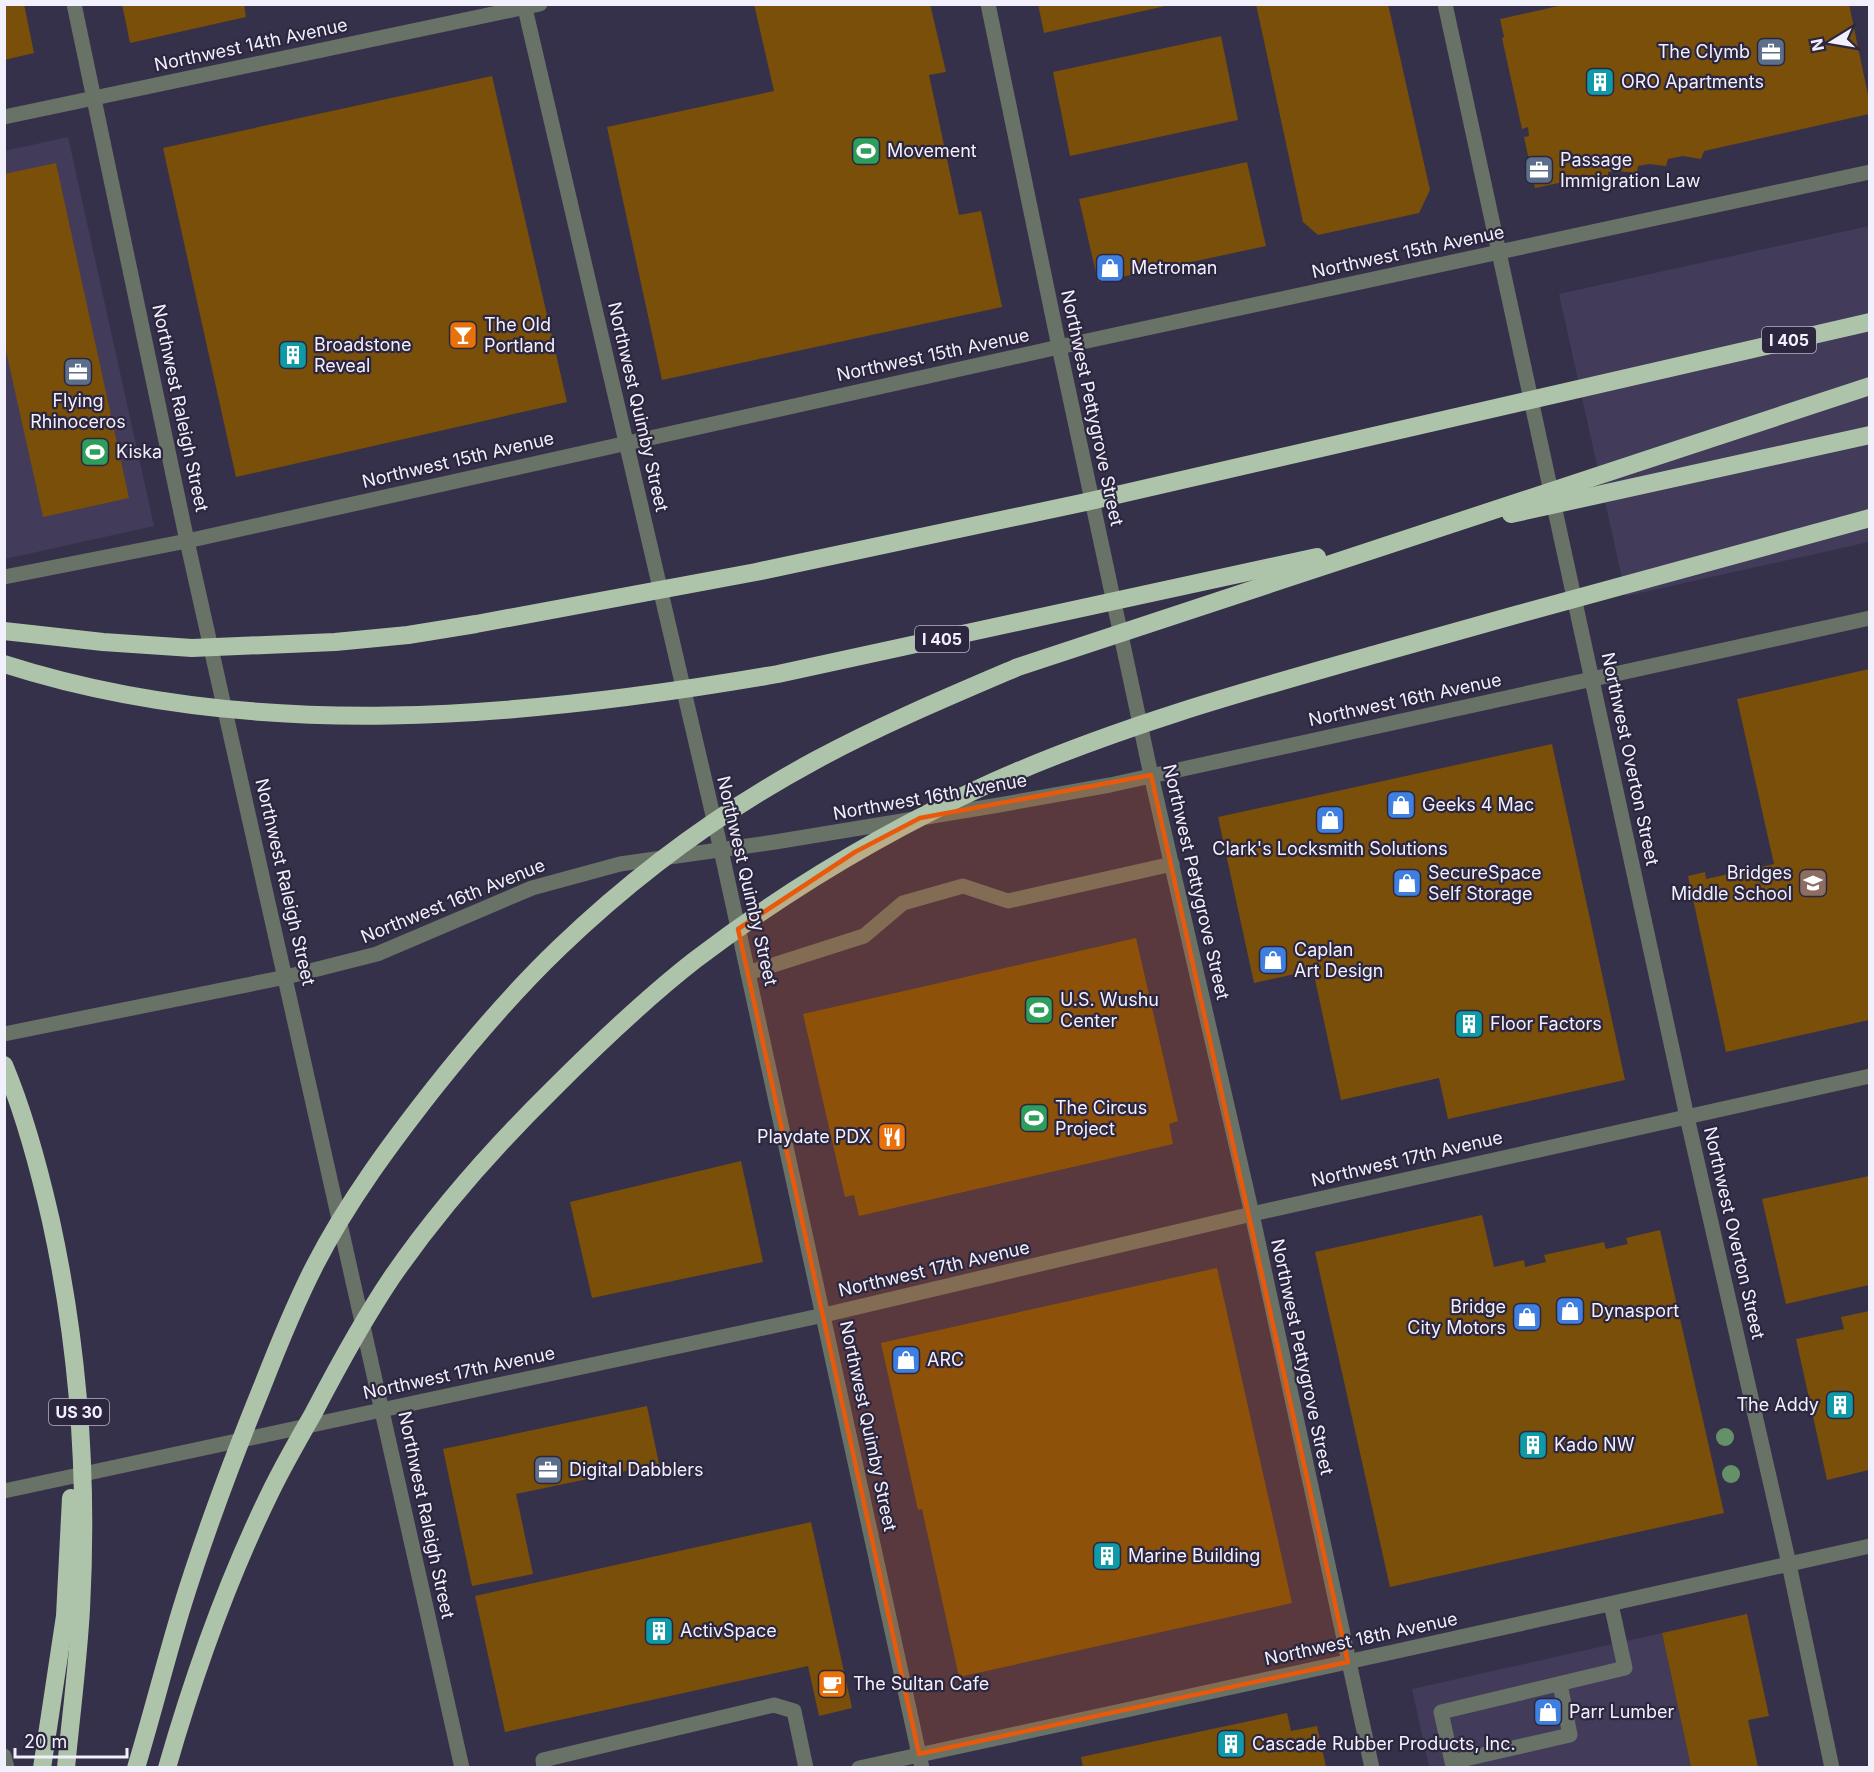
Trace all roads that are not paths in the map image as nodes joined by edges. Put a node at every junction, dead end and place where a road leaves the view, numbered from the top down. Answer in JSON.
{"nodes":[{"id":1,"x":74,"y":4,"type":"edge"},
{"id":2,"x":540,"y":4,"type":"edge"},
{"id":3,"x":988,"y":4,"type":"edge"},
{"id":4,"x":1445,"y":4,"type":"edge"},
{"id":5,"x":524,"y":6,"type":"edge"},
{"id":6,"x":94,"y":98,"type":"junction"},
{"id":7,"x":4,"y":117,"type":"edge"},
{"id":8,"x":1869,"y":172,"type":"edge"},
{"id":9,"x":1500,"y":252,"type":"junction"},
{"id":10,"x":1869,"y":322,"type":"edge"},
{"id":11,"x":1059,"y":347,"type":"junction"},
{"id":12,"x":1869,"y":386,"type":"edge"},
{"id":13,"x":1869,"y":435,"type":"edge"},
{"id":14,"x":626,"y":443,"type":"junction"},
{"id":15,"x":1869,"y":518,"type":"edge"},
{"id":16,"x":188,"y":541,"type":"junction"},
{"id":17,"x":4,"y":577,"type":"edge"},
{"id":18,"x":1869,"y":618,"type":"edge"},
{"id":19,"x":4,"y":631,"type":"edge"},
{"id":20,"x":4,"y":664,"type":"edge"},
{"id":21,"x":1593,"y":679,"type":"junction"},
{"id":22,"x":1151,"y":775,"type":"junction"},
{"id":23,"x":721,"y":850,"type":"junction"},
{"id":24,"x":1172,"y":864,"type":"junction"},
{"id":25,"x":748,"y":973,"type":"junction"},
{"id":26,"x":286,"y":977,"type":"junction"},
{"id":27,"x":4,"y":1034,"type":"edge"},
{"id":28,"x":4,"y":1065,"type":"edge"},
{"id":29,"x":1869,"y":1076,"type":"edge"},
{"id":30,"x":4,"y":1096,"type":"edge"},
{"id":31,"x":1688,"y":1117,"type":"junction"},
{"id":32,"x":1252,"y":1215,"type":"junction"},
{"id":33,"x":824,"y":1315,"type":"junction"},
{"id":34,"x":382,"y":1410,"type":"junction"},
{"id":35,"x":4,"y":1491,"type":"edge"},
{"id":36,"x":1869,"y":1546,"type":"edge"},
{"id":37,"x":1789,"y":1564,"type":"junction"},
{"id":38,"x":1611,"y":1604,"type":"junction"},
{"id":39,"x":1348,"y":1662,"type":"junction"},
{"id":40,"x":1560,"y":1684,"type":"junction"},
{"id":41,"x":4,"y":1756,"type":"edge"},
{"id":42,"x":921,"y":1761,"type":"edge"},
{"id":43,"x":7,"y":1767,"type":"edge"},
{"id":44,"x":42,"y":1767,"type":"edge"},
{"id":45,"x":66,"y":1767,"type":"edge"},
{"id":46,"x":136,"y":1767,"type":"edge"},
{"id":47,"x":167,"y":1767,"type":"edge"},
{"id":48,"x":462,"y":1767,"type":"edge"},
{"id":49,"x":544,"y":1767,"type":"edge"},
{"id":50,"x":806,"y":1767,"type":"edge"},
{"id":51,"x":859,"y":1767,"type":"edge"},
{"id":52,"x":1372,"y":1767,"type":"edge"},
{"id":53,"x":1832,"y":1767,"type":"edge"}],
"edges":[{"from":1,"to":6,"type":"street","name":"Northwest Raleigh Street"},
{"from":2,"to":5,"type":"street","name":"Northwest 14th Avenue"},
{"from":3,"to":11,"type":"street","name":"Northwest Pettygrove Street"},
{"from":4,"to":9,"type":"street","name":"Northwest Overton Street"},
{"from":5,"to":6,"type":"street","name":"Northwest 14th Avenue"},
{"from":5,"to":14,"type":"street","name":"Northwest Quimby Street"},
{"from":6,"to":7,"type":"street","name":"Northwest 14th Avenue"},
{"from":6,"to":16,"type":"street","name":"Northwest Raleigh Street"},
{"from":8,"to":9,"type":"street","name":"Northwest 15th Avenue"},
{"from":9,"to":11,"type":"street","name":"Northwest 15th Avenue"},
{"from":9,"to":21,"type":"street","name":"Northwest Overton Street"},
{"from":10,"to":19,"type":"highway","number":"I 405"},
{"from":11,"to":14,"type":"street","name":"Northwest 15th Avenue"},
{"from":11,"to":22,"type":"street","name":"Northwest Pettygrove Street"},
{"from":12,"to":46,"type":"highway"},
{"from":13,"to":20,"type":"highway","number":"I 405"},
{"from":14,"to":16,"type":"street","name":"Northwest 15th Avenue"},
{"from":14,"to":23,"type":"street","name":"Northwest Quimby Street"},
{"from":15,"to":47,"type":"highway"},
{"from":16,"to":17,"type":"street","name":"Northwest 15th Avenue"},
{"from":16,"to":26,"type":"street","name":"Northwest Raleigh Street"},
{"from":18,"to":21,"type":"street","name":"Northwest 16th Avenue"},
{"from":21,"to":22,"type":"street","name":"Northwest 16th Avenue"},
{"from":21,"to":31,"type":"street","name":"Northwest Overton Street"},
{"from":22,"to":23,"type":"street","name":"Northwest 16th Avenue"},
{"from":22,"to":24,"type":"street","name":"Northwest Pettygrove Street"},
{"from":23,"to":25,"type":"street","name":"Northwest Quimby Street"},
{"from":23,"to":26,"type":"street","name":"Northwest 16th Avenue"},
{"from":24,"to":25,"type":"street"},
{"from":24,"to":32,"type":"street","name":"Northwest Pettygrove Street"},
{"from":25,"to":33,"type":"street","name":"Northwest Quimby Street"},
{"from":26,"to":27,"type":"street","name":"Northwest 16th Avenue"},
{"from":26,"to":34,"type":"street","name":"Northwest Raleigh Street"},
{"from":28,"to":45,"type":"highway","number":"US 30"},
{"from":29,"to":31,"type":"street","name":"Northwest 17th Avenue"},
{"from":30,"to":44,"type":"highway","number":"US 30"},
{"from":31,"to":32,"type":"street","name":"Northwest 17th Avenue"},
{"from":31,"to":37,"type":"street","name":"Northwest Overton Street"},
{"from":32,"to":33,"type":"street","name":"Northwest 17th Avenue"},
{"from":32,"to":39,"type":"street","name":"Northwest Pettygrove Street"},
{"from":33,"to":34,"type":"street","name":"Northwest 17th Avenue"},
{"from":33,"to":42,"type":"street","name":"Northwest Quimby Street"},
{"from":34,"to":35,"type":"street","name":"Northwest 17th Avenue"},
{"from":34,"to":48,"type":"street","name":"Northwest Raleigh Street"},
{"from":36,"to":37,"type":"street","name":"Northwest 18th Avenue"},
{"from":37,"to":38,"type":"street","name":"Northwest 18th Avenue"},
{"from":37,"to":53,"type":"street","name":"Northwest Overton Street"},
{"from":38,"to":39,"type":"street","name":"Northwest 18th Avenue"},
{"from":38,"to":40,"type":"street"},
{"from":39,"to":42,"type":"street","name":"Northwest 18th Avenue"},
{"from":39,"to":52,"type":"street","name":"Northwest Pettygrove Street"},
{"from":40,"to":40,"type":"street"},
{"from":41,"to":43,"type":"street"},
{"from":42,"to":51,"type":"street","name":"Northwest 18th Avenue"},
{"from":49,"to":50,"type":"street"}]}
